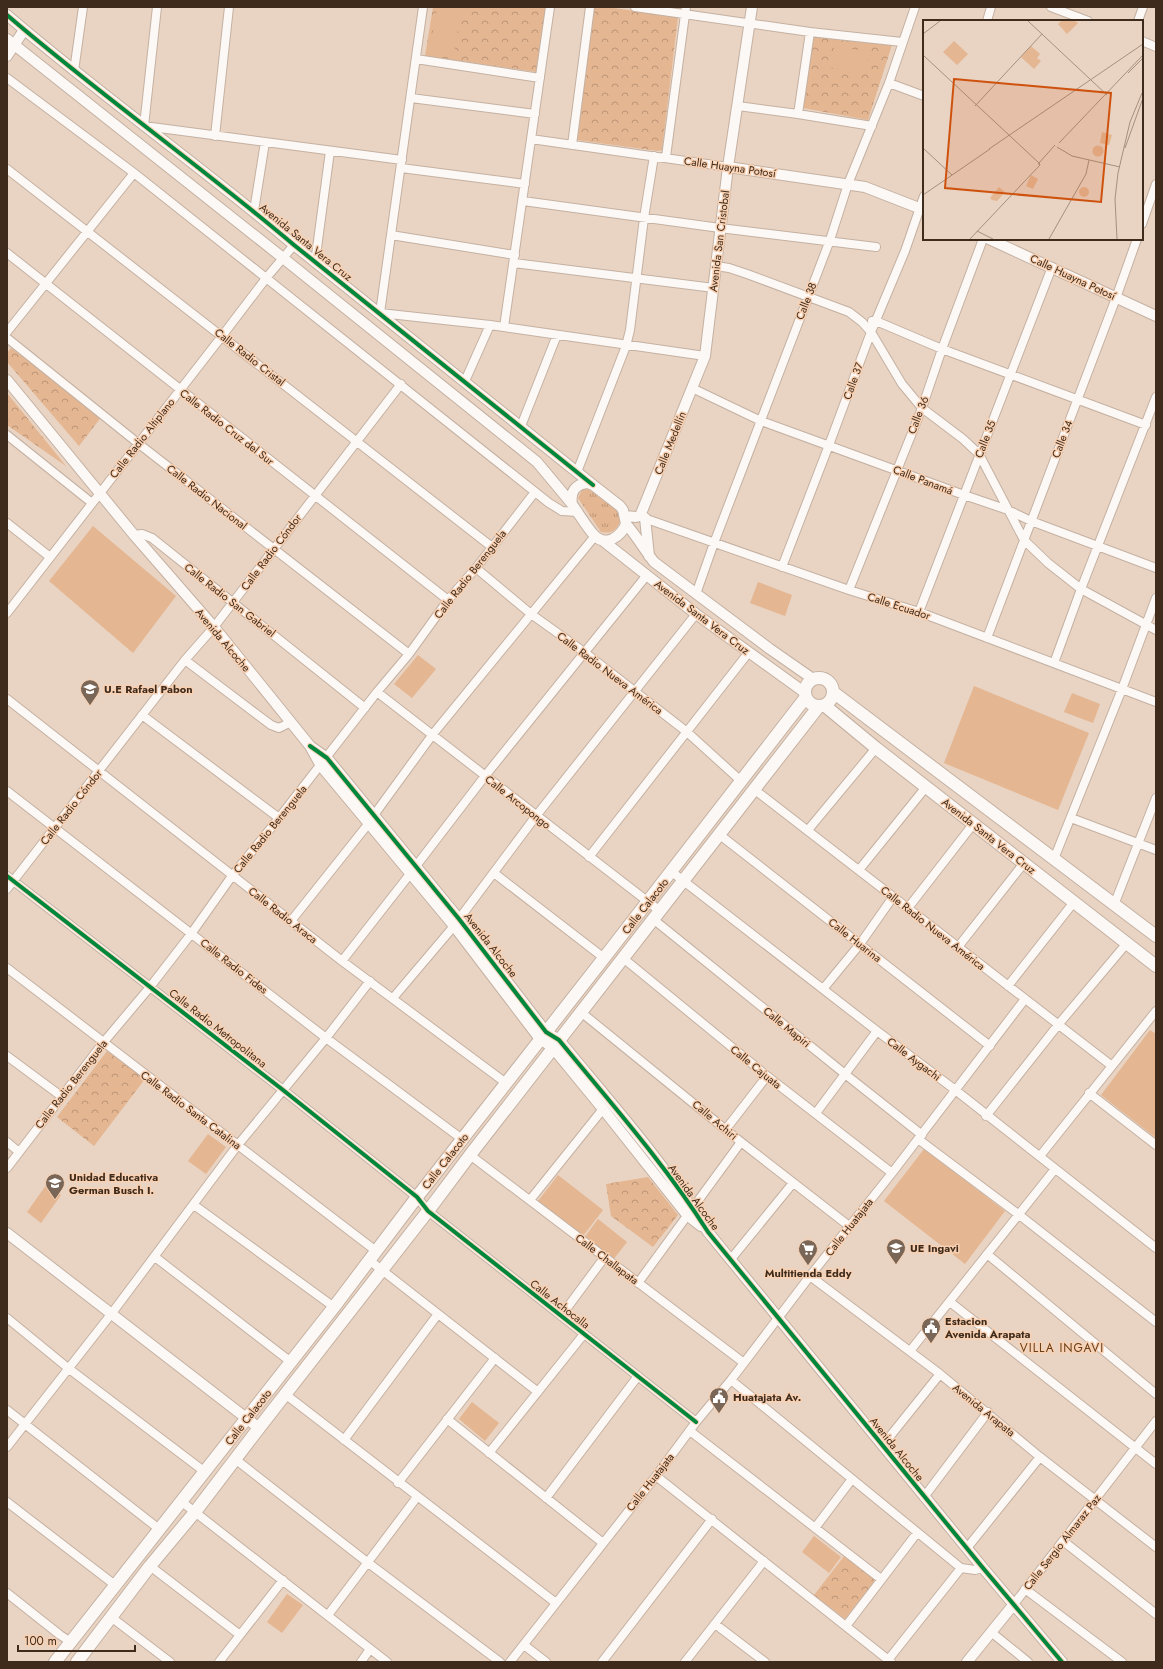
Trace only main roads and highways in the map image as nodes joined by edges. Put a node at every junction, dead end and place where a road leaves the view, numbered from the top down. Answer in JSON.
{"nodes":[{"id":1,"x":833,"y":692,"type":"junction"},
{"id":2,"x":805,"y":694,"type":"junction"},
{"id":3,"x":821,"y":705,"type":"junction"},
{"id":4,"x":1156,"y":936,"type":"edge"},
{"id":5,"x":1156,"y":966,"type":"edge"},
{"id":6,"x":55,"y":1662,"type":"edge"},
{"id":7,"x":77,"y":1662,"type":"edge"}],
"edges":[{"from":1,"to":2,"type":"main road"},
{"from":1,"to":3,"type":"main road"},
{"from":1,"to":4,"type":"main road","name":"Avenida Santa Vera Cruz"},
{"from":2,"to":3,"type":"main road"},
{"from":2,"to":6,"type":"main road","name":"Calle Calacoto"},
{"from":3,"to":5,"type":"main road","name":"Avenida Santa Vera Cruz"},
{"from":3,"to":7,"type":"main road","name":"Calle Calacoto"}]}
